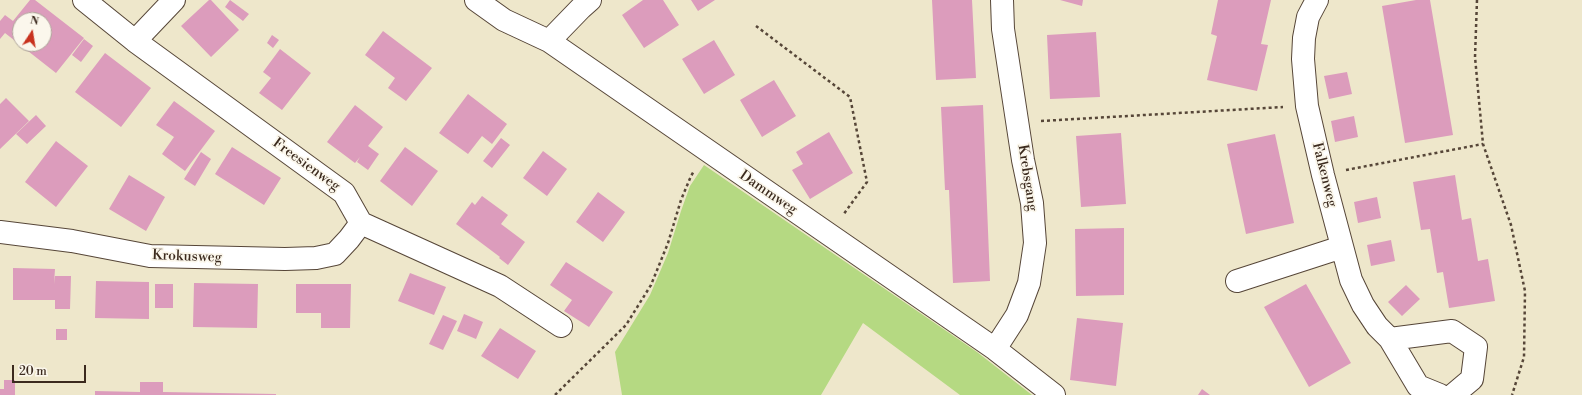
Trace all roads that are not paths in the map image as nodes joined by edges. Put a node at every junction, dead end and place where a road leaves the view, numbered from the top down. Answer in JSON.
{"nodes":[{"id":1,"x":84,"y":0,"type":"edge"},
{"id":2,"x":174,"y":0,"type":"edge"},
{"id":3,"x":476,"y":0,"type":"edge"},
{"id":4,"x":590,"y":0,"type":"edge"},
{"id":5,"x":1002,"y":0,"type":"edge"},
{"id":6,"x":1317,"y":0,"type":"edge"},
{"id":7,"x":135,"y":41,"type":"junction"},
{"id":8,"x":549,"y":41,"type":"junction"},
{"id":9,"x":361,"y":223,"type":"junction"},
{"id":10,"x":0,"y":232,"type":"edge"},
{"id":11,"x":1342,"y":247,"type":"junction"},
{"id":12,"x":1237,"y":282,"type":"dead end"},
{"id":13,"x":561,"y":326,"type":"dead end"},
{"id":14,"x":1390,"y":339,"type":"junction"},
{"id":15,"x":995,"y":349,"type":"junction"},
{"id":16,"x":1054,"y":395,"type":"edge"},
{"id":17,"x":1440,"y":395,"type":"edge"},
{"id":18,"x":1453,"y":395,"type":"edge"}],
"edges":[{"from":1,"to":7,"type":"street","name":"Freesienweg"},
{"from":2,"to":7,"type":"street"},
{"from":3,"to":8,"type":"street","name":"Dammweg"},
{"from":4,"to":8,"type":"street"},
{"from":5,"to":15,"type":"street","name":"Krebsgang"},
{"from":6,"to":11,"type":"street","name":"Falkenweg"},
{"from":7,"to":9,"type":"street","name":"Freesienweg"},
{"from":8,"to":15,"type":"street","name":"Dammweg"},
{"from":9,"to":10,"type":"street","name":"Krokusweg"},
{"from":9,"to":13,"type":"street"},
{"from":11,"to":12,"type":"street"},
{"from":11,"to":14,"type":"street","name":"Falkenweg"},
{"from":14,"to":17,"type":"street","name":"Falkenweg"},
{"from":14,"to":18,"type":"street"},
{"from":15,"to":16,"type":"street","name":"Dammweg"}]}
